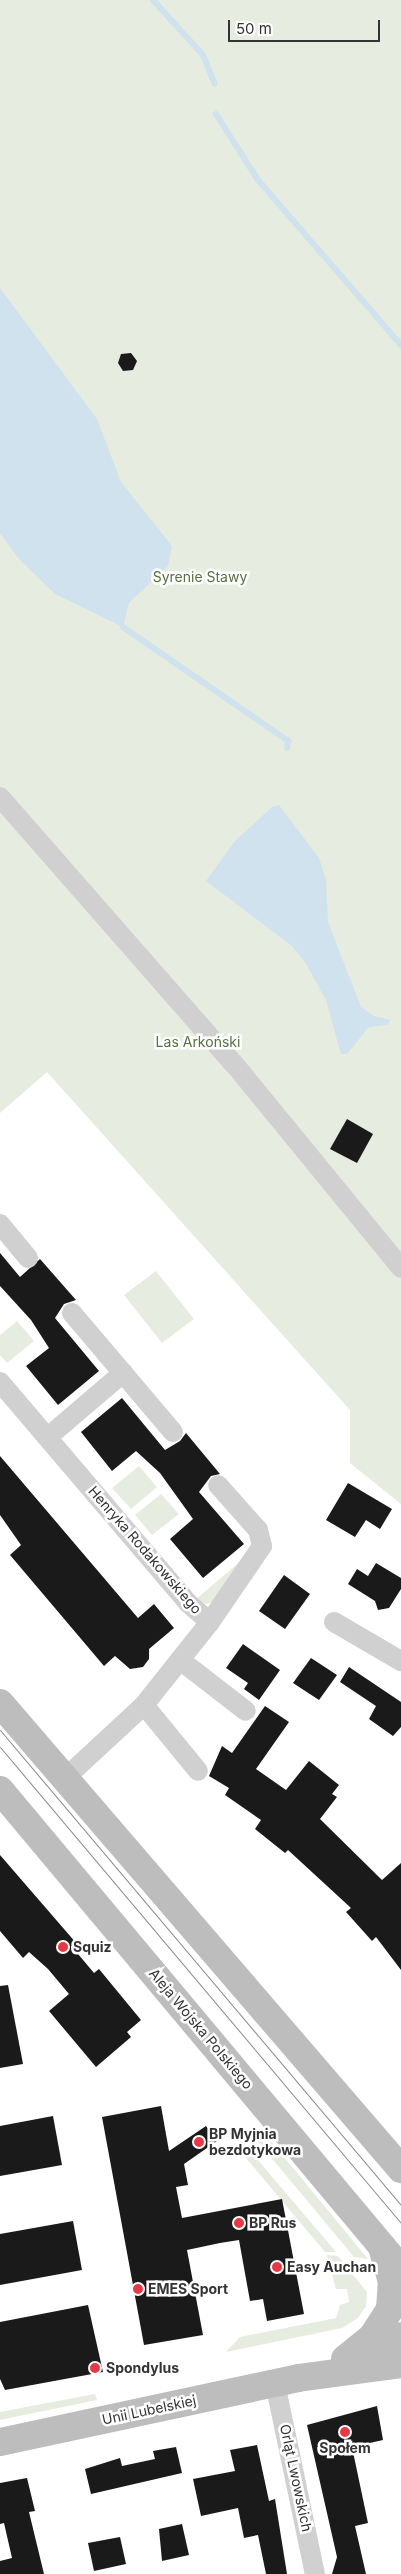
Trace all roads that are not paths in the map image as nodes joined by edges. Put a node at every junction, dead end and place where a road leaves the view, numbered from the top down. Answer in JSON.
{"nodes":[{"id":1,"x":0,"y":797,"type":"edge"},
{"id":2,"x":0,"y":1224,"type":"edge"},
{"id":3,"x":28,"y":1258,"type":"dead end"},
{"id":4,"x":401,"y":1268,"type":"edge"},
{"id":5,"x":72,"y":1313,"type":"dead end"},
{"id":6,"x":123,"y":1373,"type":"junction"},
{"id":7,"x":0,"y":1382,"type":"edge"},
{"id":8,"x":173,"y":1432,"type":"dead end"},
{"id":9,"x":48,"y":1437,"type":"junction"},
{"id":10,"x":218,"y":1485,"type":"dead end"},
{"id":11,"x":210,"y":1622,"type":"junction"},
{"id":12,"x":334,"y":1622,"type":"dead end"},
{"id":13,"x":180,"y":1660,"type":"junction"},
{"id":14,"x":401,"y":1661,"type":"edge"},
{"id":15,"x":0,"y":1703,"type":"edge"},
{"id":16,"x":144,"y":1705,"type":"junction"},
{"id":17,"x":246,"y":1711,"type":"dead end"},
{"id":18,"x":198,"y":1771,"type":"dead end"},
{"id":19,"x":63,"y":1780,"type":"junction"},
{"id":20,"x":0,"y":1790,"type":"edge"},
{"id":21,"x":401,"y":2170,"type":"edge"},
{"id":22,"x":378,"y":2243,"type":"junction"},
{"id":23,"x":401,"y":2269,"type":"edge"},
{"id":24,"x":401,"y":2336,"type":"edge"},
{"id":25,"x":345,"y":2360,"type":"junction"},
{"id":26,"x":401,"y":2364,"type":"edge"},
{"id":27,"x":287,"y":2380,"type":"junction"},
{"id":28,"x":0,"y":2442,"type":"edge"},
{"id":29,"x":315,"y":2574,"type":"edge"}],
"edges":[{"from":1,"to":4,"type":"street"},
{"from":2,"to":3,"type":"street"},
{"from":5,"to":6,"type":"street"},
{"from":6,"to":8,"type":"street"},
{"from":6,"to":9,"type":"street"},
{"from":7,"to":9,"type":"street","name":"Henryka Rodakowskiego"},
{"from":9,"to":11,"type":"street","name":"Henryka Rodakowskiego"},
{"from":10,"to":11,"type":"street"},
{"from":11,"to":13,"type":"street","name":"Henryka Rodakowskiego"},
{"from":12,"to":14,"type":"street"},
{"from":13,"to":16,"type":"street","name":"Henryka Rodakowskiego"},
{"from":13,"to":17,"type":"street"},
{"from":15,"to":19,"type":"main road"},
{"from":16,"to":18,"type":"street"},
{"from":16,"to":19,"type":"street","name":"Henryka Rodakowskiego"},
{"from":19,"to":21,"type":"main road"},
{"from":20,"to":22,"type":"main road","name":"Aleja Wojska Polskiego"},
{"from":22,"to":23,"type":"main road","name":"Aleja Wojska Polskiego"},
{"from":22,"to":25,"type":"main road","name":"Unii Lubelskiej"},
{"from":24,"to":25,"type":"main road","name":"Unii Lubelskiej"},
{"from":25,"to":27,"type":"main road","name":"Unii Lubelskiej"},
{"from":26,"to":27,"type":"main road","name":"Unii Lubelskiej"},
{"from":27,"to":28,"type":"main road","name":"Unii Lubelskiej"},
{"from":27,"to":29,"type":"street","name":"Orląt Lwowskich"}]}
